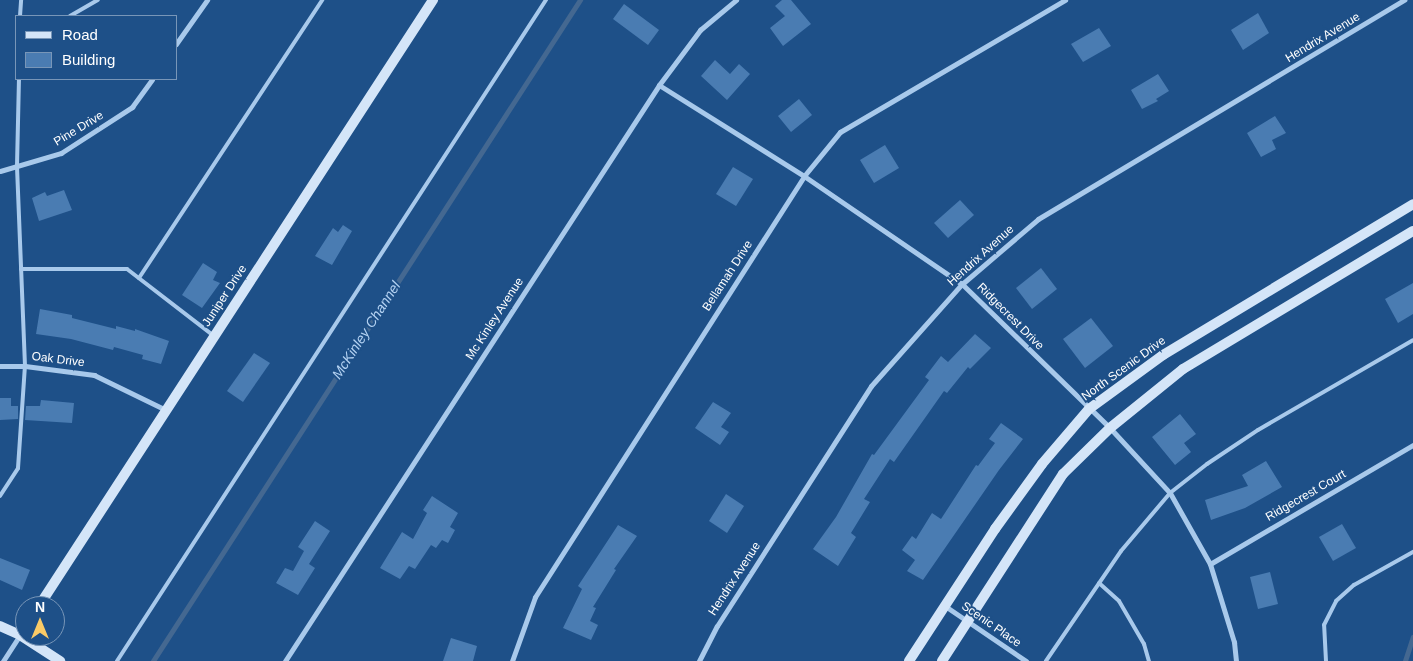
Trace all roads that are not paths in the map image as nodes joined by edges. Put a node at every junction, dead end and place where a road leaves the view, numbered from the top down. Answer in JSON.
{"nodes":[{"id":1,"x":21,"y":0,"type":"edge"},
{"id":2,"x":98,"y":0,"type":"edge"},
{"id":3,"x":206,"y":0,"type":"edge"},
{"id":4,"x":322,"y":0,"type":"edge"},
{"id":5,"x":433,"y":0,"type":"edge"},
{"id":6,"x":546,"y":0,"type":"edge"},
{"id":7,"x":736,"y":0,"type":"edge"},
{"id":8,"x":1065,"y":0,"type":"edge"},
{"id":9,"x":1404,"y":0,"type":"edge"},
{"id":10,"x":20,"y":15,"type":"edge"},
{"id":11,"x":72,"y":15,"type":"edge"},
{"id":12,"x":178,"y":41,"type":"edge"},
{"id":13,"x":19,"y":80,"type":"edge"},
{"id":14,"x":151,"y":80,"type":"edge"},
{"id":15,"x":659,"y":85,"type":"junction"},
{"id":16,"x":18,"y":166,"type":"junction"},
{"id":17,"x":0,"y":171,"type":"edge"},
{"id":18,"x":804,"y":176,"type":"junction"},
{"id":19,"x":1413,"y":204,"type":"edge"},
{"id":20,"x":1413,"y":231,"type":"edge"},
{"id":21,"x":21,"y":269,"type":"junction"},
{"id":22,"x":139,"y":278,"type":"junction"},
{"id":23,"x":962,"y":284,"type":"junction"},
{"id":24,"x":214,"y":336,"type":"junction"},
{"id":25,"x":1413,"y":340,"type":"edge"},
{"id":26,"x":0,"y":366,"type":"edge"},
{"id":27,"x":25,"y":366,"type":"junction"},
{"id":28,"x":1089,"y":409,"type":"junction"},
{"id":29,"x":166,"y":410,"type":"junction"},
{"id":30,"x":1110,"y":428,"type":"junction"},
{"id":31,"x":1413,"y":445,"type":"edge"},
{"id":32,"x":1170,"y":493,"type":"junction"},
{"id":33,"x":0,"y":496,"type":"edge"},
{"id":34,"x":1413,"y":552,"type":"edge"},
{"id":35,"x":1210,"y":564,"type":"junction"},
{"id":36,"x":1099,"y":583,"type":"junction"},
{"id":37,"x":45,"y":596,"type":"edge"},
{"id":38,"x":945,"y":606,"type":"junction"},
{"id":39,"x":968,"y":621,"type":"junction"},
{"id":40,"x":0,"y":626,"type":"edge"},
{"id":41,"x":15,"y":630,"type":"edge"},
{"id":42,"x":15,"y":644,"type":"edge"},
{"id":43,"x":41,"y":646,"type":"edge"},
{"id":44,"x":3,"y":661,"type":"edge"},
{"id":45,"x":60,"y":661,"type":"edge"},
{"id":46,"x":116,"y":661,"type":"edge"},
{"id":47,"x":285,"y":661,"type":"edge"},
{"id":48,"x":512,"y":661,"type":"edge"},
{"id":49,"x":699,"y":661,"type":"edge"},
{"id":50,"x":909,"y":661,"type":"edge"},
{"id":51,"x":942,"y":661,"type":"edge"},
{"id":52,"x":1026,"y":661,"type":"edge"},
{"id":53,"x":1046,"y":661,"type":"edge"},
{"id":54,"x":1149,"y":661,"type":"edge"},
{"id":55,"x":1236,"y":661,"type":"edge"},
{"id":56,"x":1326,"y":661,"type":"edge"}],
"edges":[{"from":1,"to":10,"type":"lane"},
{"from":2,"to":11,"type":"lane"},
{"from":3,"to":12,"type":"street"},
{"from":4,"to":22,"type":"lane"},
{"from":5,"to":24,"type":"main road","name":"Juniper Drive"},
{"from":6,"to":46,"type":"lane"},
{"from":7,"to":15,"type":"street","name":"Mc Kinley Avenue"},
{"from":8,"to":18,"type":"street","name":"Bellamah Drive"},
{"from":9,"to":23,"type":"street","name":"Hendrix Avenue"},
{"from":13,"to":16,"type":"lane"},
{"from":14,"to":16,"type":"street","name":"Pine Drive"},
{"from":15,"to":18,"type":"street","name":"Ridgecrest Drive"},
{"from":15,"to":47,"type":"street","name":"Mc Kinley Avenue"},
{"from":16,"to":17,"type":"street","name":"Pine Drive"},
{"from":16,"to":21,"type":"lane"},
{"from":18,"to":23,"type":"street","name":"Ridgecrest Drive"},
{"from":18,"to":48,"type":"street","name":"Bellamah Drive"},
{"from":19,"to":28,"type":"main road","name":"North Scenic Drive"},
{"from":20,"to":30,"type":"main road"},
{"from":21,"to":22,"type":"lane"},
{"from":21,"to":27,"type":"lane"},
{"from":22,"to":24,"type":"lane"},
{"from":23,"to":28,"type":"street","name":"Ridgecrest Drive"},
{"from":23,"to":49,"type":"street","name":"Hendrix Avenue"},
{"from":24,"to":29,"type":"main road","name":"Juniper Drive"},
{"from":25,"to":32,"type":"lane"},
{"from":26,"to":27,"type":"street","name":"Oak Drive"},
{"from":27,"to":29,"type":"street","name":"Oak Drive"},
{"from":27,"to":33,"type":"lane"},
{"from":28,"to":30,"type":"street","name":"Ridgecrest Drive"},
{"from":28,"to":38,"type":"main road","name":"North Scenic Drive"},
{"from":29,"to":37,"type":"main road","name":"Juniper Drive"},
{"from":30,"to":32,"type":"street","name":"Ridgecrest Drive"},
{"from":30,"to":39,"type":"main road"},
{"from":31,"to":35,"type":"street","name":"Ridgecrest Court"},
{"from":32,"to":35,"type":"street","name":"Ridgecrest Drive"},
{"from":32,"to":36,"type":"lane"},
{"from":34,"to":56,"type":"lane"},
{"from":35,"to":55,"type":"street","name":"Ridgecrest Drive"},
{"from":36,"to":53,"type":"lane"},
{"from":36,"to":54,"type":"lane"},
{"from":38,"to":39,"type":"street","name":"Scenic Place"},
{"from":38,"to":50,"type":"main road","name":"North Scenic Drive"},
{"from":39,"to":51,"type":"main road"},
{"from":39,"to":52,"type":"street","name":"Scenic Place"},
{"from":40,"to":41,"type":"main road"},
{"from":42,"to":44,"type":"street"},
{"from":43,"to":45,"type":"main road"}]}
